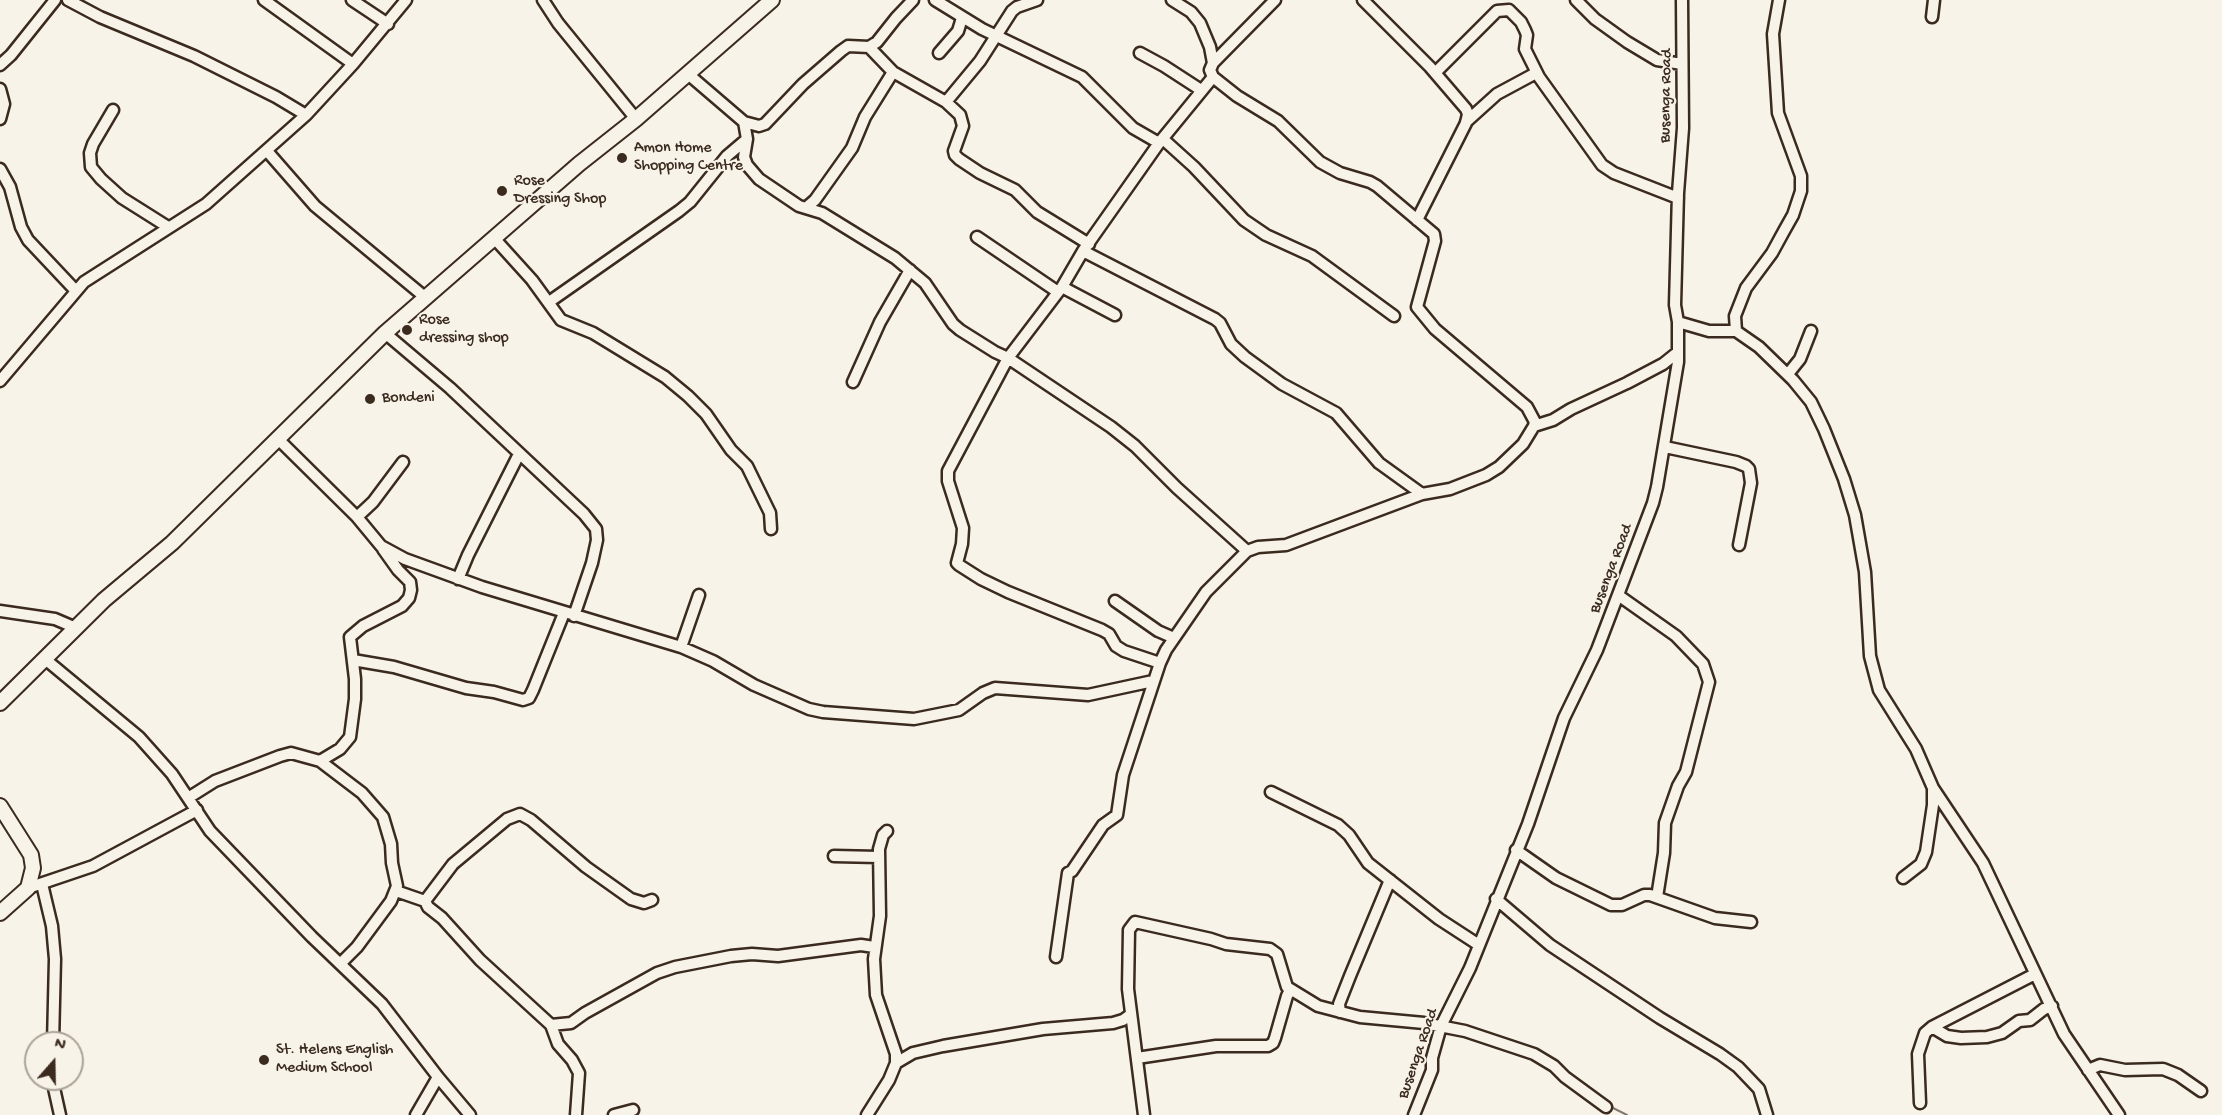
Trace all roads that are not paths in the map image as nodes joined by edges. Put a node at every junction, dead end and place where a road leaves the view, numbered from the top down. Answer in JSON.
{"nodes":[{"id":1,"x":55,"y":0,"type":"edge"},
{"id":2,"x":68,"y":0,"type":"edge"},
{"id":3,"x":264,"y":0,"type":"edge"},
{"id":4,"x":352,"y":0,"type":"edge"},
{"id":5,"x":406,"y":0,"type":"edge"},
{"id":6,"x":543,"y":0,"type":"edge"},
{"id":7,"x":772,"y":0,"type":"edge"},
{"id":8,"x":913,"y":0,"type":"edge"},
{"id":9,"x":934,"y":0,"type":"edge"},
{"id":10,"x":1037,"y":0,"type":"edge"},
{"id":11,"x":1172,"y":0,"type":"edge"},
{"id":12,"x":1275,"y":0,"type":"edge"},
{"id":13,"x":1363,"y":0,"type":"edge"},
{"id":14,"x":1576,"y":0,"type":"edge"},
{"id":15,"x":1682,"y":0,"type":"edge"},
{"id":16,"x":1779,"y":0,"type":"edge"},
{"id":17,"x":1934,"y":0,"type":"edge"},
{"id":18,"x":1932,"y":17,"type":"dead end"},
{"id":19,"x":962,"y":18,"type":"junction"},
{"id":20,"x":388,"y":24,"type":"junction"},
{"id":21,"x":997,"y":36,"type":"junction"},
{"id":22,"x":869,"y":46,"type":"junction"},
{"id":23,"x":939,"y":53,"type":"dead end"},
{"id":24,"x":1140,"y":53,"type":"dead end"},
{"id":25,"x":1213,"y":63,"type":"junction"},
{"id":26,"x":353,"y":64,"type":"junction"},
{"id":27,"x":1682,"y":64,"type":"junction"},
{"id":28,"x":0,"y":65,"type":"edge"},
{"id":29,"x":893,"y":72,"type":"junction"},
{"id":30,"x":1435,"y":73,"type":"junction"},
{"id":31,"x":1536,"y":73,"type":"junction"},
{"id":32,"x":688,"y":74,"type":"junction"},
{"id":33,"x":1213,"y":77,"type":"junction"},
{"id":34,"x":0,"y":89,"type":"edge"},
{"id":35,"x":1201,"y":90,"type":"junction"},
{"id":36,"x":945,"y":102,"type":"junction"},
{"id":37,"x":113,"y":110,"type":"dead end"},
{"id":38,"x":306,"y":115,"type":"junction"},
{"id":39,"x":0,"y":118,"type":"edge"},
{"id":40,"x":636,"y":119,"type":"junction"},
{"id":41,"x":744,"y":122,"type":"junction"},
{"id":42,"x":1466,"y":123,"type":"junction"},
{"id":43,"x":747,"y":139,"type":"junction"},
{"id":44,"x":1161,"y":141,"type":"junction"},
{"id":45,"x":267,"y":152,"type":"junction"},
{"id":46,"x":0,"y":169,"type":"edge"},
{"id":47,"x":1678,"y":198,"type":"junction"},
{"id":48,"x":807,"y":207,"type":"junction"},
{"id":49,"x":1417,"y":220,"type":"junction"},
{"id":50,"x":168,"y":227,"type":"junction"},
{"id":51,"x":977,"y":237,"type":"dead end"},
{"id":52,"x":494,"y":238,"type":"junction"},
{"id":53,"x":1086,"y":247,"type":"junction"},
{"id":54,"x":910,"y":270,"type":"junction"},
{"id":55,"x":1060,"y":289,"type":"junction"},
{"id":56,"x":76,"y":291,"type":"junction"},
{"id":57,"x":426,"y":298,"type":"junction"},
{"id":58,"x":549,"y":302,"type":"junction"},
{"id":59,"x":1115,"y":315,"type":"dead end"},
{"id":60,"x":1394,"y":316,"type":"dead end"},
{"id":61,"x":1678,"y":322,"type":"junction"},
{"id":62,"x":1736,"y":331,"type":"junction"},
{"id":63,"x":1811,"y":331,"type":"dead end"},
{"id":64,"x":385,"y":333,"type":"junction"},
{"id":65,"x":1678,"y":352,"type":"junction"},
{"id":66,"x":1008,"y":358,"type":"junction"},
{"id":67,"x":1788,"y":374,"type":"junction"},
{"id":68,"x":0,"y":381,"type":"edge"},
{"id":69,"x":853,"y":382,"type":"dead end"},
{"id":70,"x":1534,"y":426,"type":"junction"},
{"id":71,"x":277,"y":438,"type":"junction"},
{"id":72,"x":1665,"y":447,"type":"junction"},
{"id":73,"x":519,"y":454,"type":"junction"},
{"id":74,"x":403,"y":462,"type":"dead end"},
{"id":75,"x":1422,"y":495,"type":"junction"},
{"id":76,"x":357,"y":517,"type":"junction"},
{"id":77,"x":771,"y":529,"type":"dead end"},
{"id":78,"x":1739,"y":545,"type":"dead end"},
{"id":79,"x":381,"y":546,"type":"junction"},
{"id":80,"x":1247,"y":551,"type":"junction"},
{"id":81,"x":458,"y":579,"type":"junction"},
{"id":82,"x":699,"y":594,"type":"dead end"},
{"id":83,"x":1618,"y":595,"type":"junction"},
{"id":84,"x":1115,"y":601,"type":"dead end"},
{"id":85,"x":0,"y":611,"type":"edge"},
{"id":86,"x":569,"y":615,"type":"junction"},
{"id":87,"x":76,"y":628,"type":"junction"},
{"id":88,"x":1173,"y":638,"type":"junction"},
{"id":89,"x":681,"y":647,"type":"junction"},
{"id":90,"x":45,"y":659,"type":"junction"},
{"id":91,"x":353,"y":660,"type":"junction"},
{"id":92,"x":1160,"y":663,"type":"junction"},
{"id":93,"x":1153,"y":681,"type":"junction"},
{"id":94,"x":0,"y":702,"type":"edge"},
{"id":95,"x":320,"y":761,"type":"junction"},
{"id":96,"x":1933,"y":788,"type":"junction"},
{"id":97,"x":1271,"y":792,"type":"dead end"},
{"id":98,"x":188,"y":798,"type":"junction"},
{"id":99,"x":0,"y":806,"type":"edge"},
{"id":100,"x":197,"y":810,"type":"junction"},
{"id":101,"x":887,"y":831,"type":"dead end"},
{"id":102,"x":1516,"y":850,"type":"junction"},
{"id":103,"x":834,"y":856,"type":"dead end"},
{"id":104,"x":879,"y":857,"type":"junction"},
{"id":105,"x":1903,"y":878,"type":"dead end"},
{"id":106,"x":1390,"y":880,"type":"junction"},
{"id":107,"x":42,"y":884,"type":"junction"},
{"id":108,"x":28,"y":888,"type":"junction"},
{"id":109,"x":396,"y":891,"type":"junction"},
{"id":110,"x":1657,"y":897,"type":"junction"},
{"id":111,"x":1496,"y":899,"type":"junction"},
{"id":112,"x":652,"y":900,"type":"dead end"},
{"id":113,"x":425,"y":901,"type":"junction"},
{"id":114,"x":0,"y":913,"type":"edge"},
{"id":115,"x":1751,"y":922,"type":"dead end"},
{"id":116,"x":1479,"y":945,"type":"junction"},
{"id":117,"x":874,"y":947,"type":"junction"},
{"id":118,"x":1056,"y":957,"type":"dead end"},
{"id":119,"x":341,"y":963,"type":"junction"},
{"id":120,"x":2035,"y":974,"type":"junction"},
{"id":121,"x":1290,"y":990,"type":"junction"},
{"id":122,"x":2052,"y":1006,"type":"junction"},
{"id":123,"x":1340,"y":1012,"type":"junction"},
{"id":124,"x":1130,"y":1015,"type":"junction"},
{"id":125,"x":551,"y":1025,"type":"junction"},
{"id":126,"x":1441,"y":1026,"type":"junction"},
{"id":127,"x":1932,"y":1027,"type":"junction"},
{"id":128,"x":52,"y":1031,"type":"edge"},
{"id":129,"x":1137,"y":1058,"type":"junction"},
{"id":130,"x":897,"y":1063,"type":"junction"},
{"id":131,"x":2088,"y":1070,"type":"junction"},
{"id":132,"x":438,"y":1077,"type":"junction"},
{"id":133,"x":54,"y":1091,"type":"edge"},
{"id":134,"x":2201,"y":1091,"type":"dead end"},
{"id":135,"x":1920,"y":1103,"type":"dead end"},
{"id":136,"x":1605,"y":1107,"type":"dead end"},
{"id":137,"x":633,"y":1110,"type":"dead end"},
{"id":138,"x":60,"y":1115,"type":"edge"},
{"id":139,"x":416,"y":1115,"type":"edge"},
{"id":140,"x":470,"y":1115,"type":"edge"},
{"id":141,"x":576,"y":1115,"type":"edge"},
{"id":142,"x":614,"y":1115,"type":"edge"},
{"id":143,"x":867,"y":1115,"type":"edge"},
{"id":144,"x":1144,"y":1115,"type":"edge"},
{"id":145,"x":1414,"y":1115,"type":"edge"},
{"id":146,"x":1767,"y":1115,"type":"edge"},
{"id":147,"x":2119,"y":1115,"type":"edge"}],
"edges":[{"from":1,"to":28,"type":"street"},
{"from":2,"to":38,"type":"street"},
{"from":3,"to":26,"type":"street"},
{"from":4,"to":20,"type":"street"},
{"from":5,"to":20,"type":"street"},
{"from":6,"to":40,"type":"street"},
{"from":7,"to":32,"type":"main road"},
{"from":8,"to":22,"type":"street"},
{"from":9,"to":19,"type":"street"},
{"from":10,"to":21,"type":"street"},
{"from":11,"to":25,"type":"street"},
{"from":12,"to":25,"type":"street"},
{"from":13,"to":30,"type":"street"},
{"from":14,"to":27,"type":"street"},
{"from":15,"to":27,"type":"street","name":"Busenga Road"},
{"from":16,"to":62,"type":"street"},
{"from":17,"to":18,"type":"street"},
{"from":19,"to":21,"type":"street"},
{"from":19,"to":23,"type":"street"},
{"from":20,"to":26,"type":"street"},
{"from":21,"to":36,"type":"street"},
{"from":21,"to":44,"type":"street"},
{"from":22,"to":29,"type":"street"},
{"from":22,"to":41,"type":"street"},
{"from":24,"to":35,"type":"street"},
{"from":25,"to":33,"type":"street"},
{"from":26,"to":38,"type":"street"},
{"from":27,"to":47,"type":"street","name":"Busenga Road"},
{"from":29,"to":36,"type":"street"},
{"from":29,"to":48,"type":"street"},
{"from":30,"to":31,"type":"street"},
{"from":30,"to":42,"type":"street"},
{"from":31,"to":42,"type":"street"},
{"from":31,"to":47,"type":"street"},
{"from":32,"to":40,"type":"main road"},
{"from":32,"to":41,"type":"street"},
{"from":33,"to":35,"type":"street"},
{"from":33,"to":49,"type":"street"},
{"from":34,"to":39,"type":"street"},
{"from":35,"to":44,"type":"street"},
{"from":36,"to":53,"type":"street"},
{"from":37,"to":50,"type":"street"},
{"from":38,"to":45,"type":"street"},
{"from":40,"to":52,"type":"main road"},
{"from":41,"to":43,"type":"street"},
{"from":42,"to":49,"type":"street"},
{"from":43,"to":48,"type":"street"},
{"from":43,"to":58,"type":"street"},
{"from":44,"to":53,"type":"street"},
{"from":44,"to":60,"type":"street"},
{"from":45,"to":50,"type":"street"},
{"from":45,"to":57,"type":"street"},
{"from":46,"to":56,"type":"street"},
{"from":47,"to":61,"type":"street","name":"Busenga Road"},
{"from":48,"to":54,"type":"street"},
{"from":49,"to":70,"type":"street"},
{"from":50,"to":56,"type":"street"},
{"from":51,"to":55,"type":"street"},
{"from":52,"to":57,"type":"main road"},
{"from":52,"to":58,"type":"street"},
{"from":53,"to":55,"type":"street"},
{"from":53,"to":75,"type":"street"},
{"from":54,"to":66,"type":"street"},
{"from":54,"to":69,"type":"street"},
{"from":55,"to":59,"type":"street"},
{"from":55,"to":66,"type":"street"},
{"from":56,"to":68,"type":"street"},
{"from":57,"to":64,"type":"main road"},
{"from":58,"to":77,"type":"street"},
{"from":61,"to":62,"type":"street"},
{"from":61,"to":65,"type":"street","name":"Busenga Road"},
{"from":62,"to":67,"type":"street"},
{"from":63,"to":67,"type":"street"},
{"from":64,"to":71,"type":"main road"},
{"from":64,"to":73,"type":"street"},
{"from":65,"to":70,"type":"street"},
{"from":65,"to":72,"type":"street","name":"Busenga Road"},
{"from":66,"to":80,"type":"street"},
{"from":66,"to":92,"type":"street"},
{"from":67,"to":96,"type":"street"},
{"from":70,"to":75,"type":"street"},
{"from":71,"to":76,"type":"street"},
{"from":71,"to":87,"type":"main road"},
{"from":72,"to":78,"type":"street"},
{"from":72,"to":83,"type":"street","name":"Busenga Road"},
{"from":73,"to":81,"type":"street"},
{"from":73,"to":86,"type":"street"},
{"from":74,"to":76,"type":"street"},
{"from":75,"to":80,"type":"street"},
{"from":76,"to":79,"type":"street"},
{"from":79,"to":81,"type":"street"},
{"from":79,"to":91,"type":"street"},
{"from":80,"to":88,"type":"street"},
{"from":81,"to":86,"type":"street"},
{"from":82,"to":89,"type":"street"},
{"from":83,"to":102,"type":"street","name":"Busenga Road"},
{"from":83,"to":110,"type":"street"},
{"from":84,"to":88,"type":"street"},
{"from":85,"to":87,"type":"street"},
{"from":86,"to":89,"type":"street"},
{"from":86,"to":91,"type":"street"},
{"from":87,"to":90,"type":"main road"},
{"from":88,"to":92,"type":"street"},
{"from":89,"to":93,"type":"street"},
{"from":90,"to":94,"type":"main road"},
{"from":90,"to":98,"type":"street"},
{"from":91,"to":95,"type":"street"},
{"from":92,"to":93,"type":"street"},
{"from":93,"to":118,"type":"street"},
{"from":95,"to":98,"type":"street"},
{"from":95,"to":109,"type":"street"},
{"from":96,"to":105,"type":"street"},
{"from":96,"to":120,"type":"street"},
{"from":97,"to":106,"type":"street"},
{"from":98,"to":100,"type":"street"},
{"from":99,"to":108,"type":"main road"},
{"from":100,"to":107,"type":"street"},
{"from":100,"to":119,"type":"street"},
{"from":101,"to":104,"type":"street"},
{"from":102,"to":110,"type":"street"},
{"from":102,"to":111,"type":"street","name":"Busenga Road"},
{"from":103,"to":104,"type":"street"},
{"from":104,"to":117,"type":"street"},
{"from":106,"to":116,"type":"street"},
{"from":106,"to":123,"type":"street"},
{"from":107,"to":108,"type":"street"},
{"from":107,"to":128,"type":"street"},
{"from":108,"to":114,"type":"main road"},
{"from":109,"to":113,"type":"street"},
{"from":109,"to":119,"type":"street"},
{"from":110,"to":115,"type":"street"},
{"from":111,"to":116,"type":"street","name":"Busenga Road"},
{"from":111,"to":146,"type":"street"},
{"from":112,"to":113,"type":"street"},
{"from":113,"to":125,"type":"street"},
{"from":116,"to":126,"type":"street","name":"Busenga Road"},
{"from":117,"to":125,"type":"street"},
{"from":117,"to":130,"type":"street"},
{"from":119,"to":132,"type":"street"},
{"from":120,"to":122,"type":"street"},
{"from":120,"to":127,"type":"street"},
{"from":121,"to":123,"type":"street"},
{"from":121,"to":124,"type":"street"},
{"from":121,"to":129,"type":"street"},
{"from":122,"to":127,"type":"street"},
{"from":122,"to":131,"type":"street"},
{"from":123,"to":126,"type":"street"},
{"from":124,"to":129,"type":"street"},
{"from":124,"to":130,"type":"street"},
{"from":125,"to":141,"type":"street"},
{"from":126,"to":136,"type":"street"},
{"from":126,"to":145,"type":"street","name":"Busenga Road"},
{"from":127,"to":135,"type":"street"},
{"from":129,"to":144,"type":"street"},
{"from":130,"to":143,"type":"street"},
{"from":131,"to":134,"type":"street"},
{"from":131,"to":147,"type":"street"},
{"from":132,"to":139,"type":"street"},
{"from":132,"to":140,"type":"street"},
{"from":133,"to":138,"type":"street"},
{"from":137,"to":142,"type":"street"}]}
